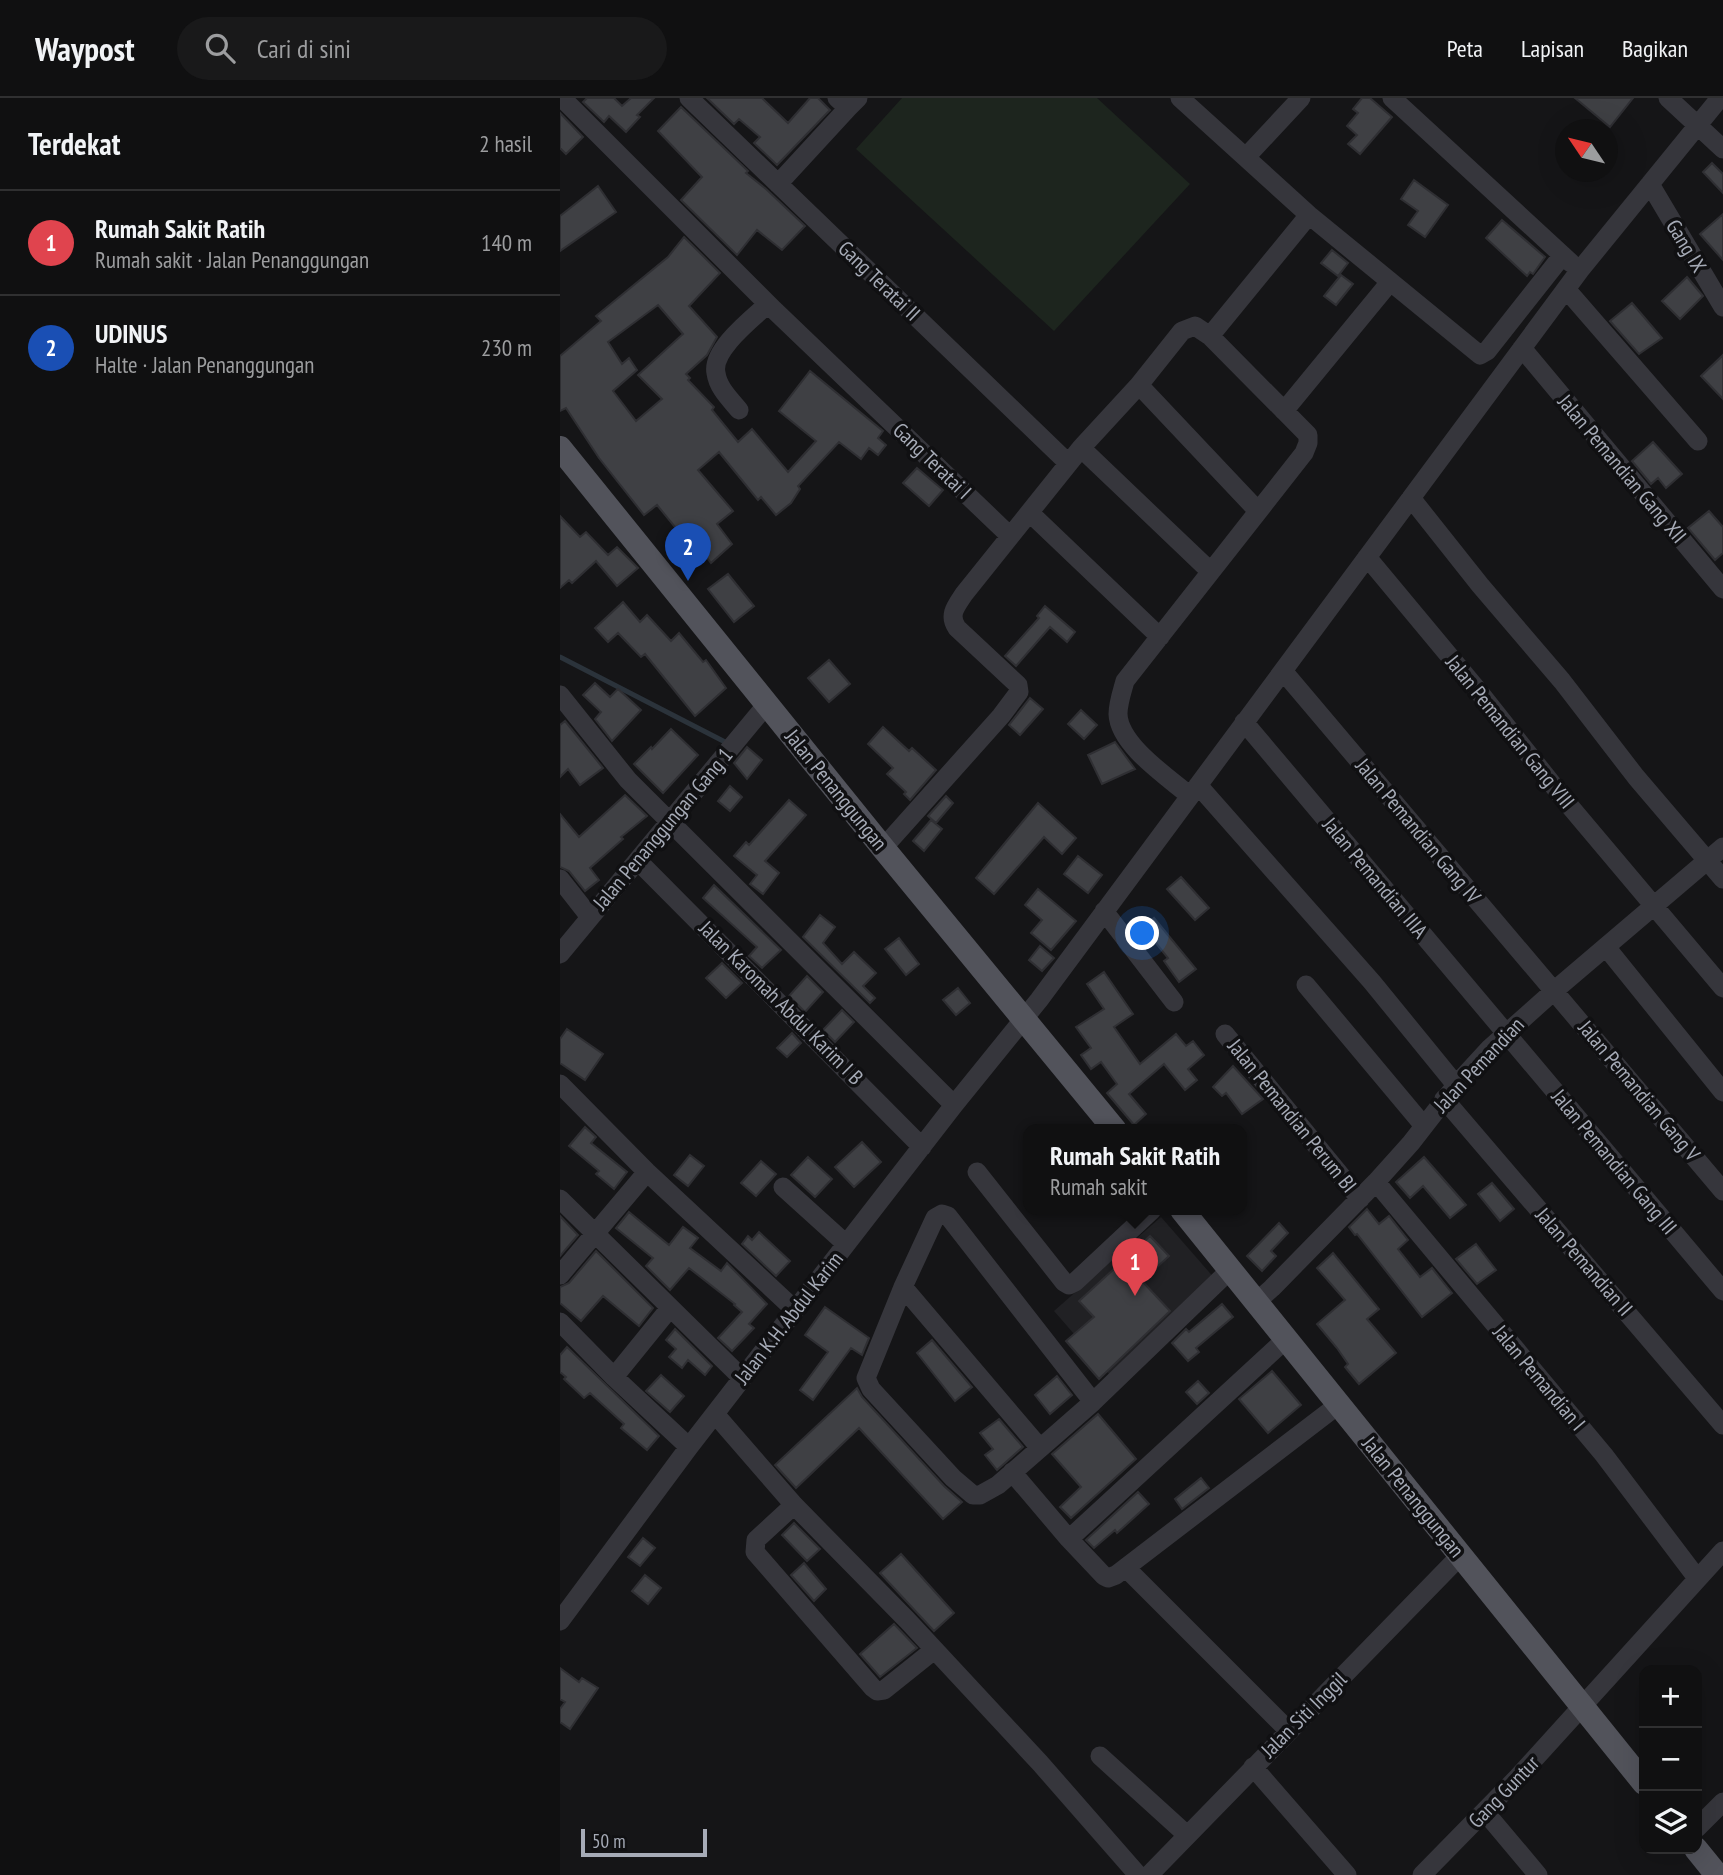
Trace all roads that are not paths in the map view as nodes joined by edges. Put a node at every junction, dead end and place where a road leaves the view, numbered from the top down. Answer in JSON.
{"nodes":[{"id":1,"x":562,"y":98,"type":"edge"},
{"id":2,"x":689,"y":98,"type":"edge"},
{"id":3,"x":1180,"y":98,"type":"edge"},
{"id":4,"x":1301,"y":98,"type":"edge"},
{"id":5,"x":1392,"y":98,"type":"edge"},
{"id":6,"x":1668,"y":98,"type":"edge"},
{"id":7,"x":1720,"y":98,"type":"edge"},
{"id":8,"x":848,"y":101,"type":"edge"},
{"id":9,"x":1699,"y":124,"type":"junction"},
{"id":10,"x":1723,"y":149,"type":"edge"},
{"id":11,"x":1247,"y":157,"type":"junction"},
{"id":12,"x":778,"y":184,"type":"junction"},
{"id":13,"x":1650,"y":184,"type":"junction"},
{"id":14,"x":1309,"y":215,"type":"junction"},
{"id":15,"x":1562,"y":257,"type":"junction"},
{"id":16,"x":1580,"y":270,"type":"junction"},
{"id":17,"x":1390,"y":282,"type":"junction"},
{"id":18,"x":1566,"y":289,"type":"junction"},
{"id":19,"x":768,"y":304,"type":"junction"},
{"id":20,"x":1723,"y":307,"type":"edge"},
{"id":21,"x":1210,"y":336,"type":"junction"},
{"id":22,"x":1522,"y":348,"type":"junction"},
{"id":23,"x":1139,"y":385,"type":"junction"},
{"id":24,"x":739,"y":410,"type":"dead end"},
{"id":25,"x":1284,"y":411,"type":"junction"},
{"id":26,"x":1698,"y":441,"type":"dead end"},
{"id":27,"x":560,"y":448,"type":"edge"},
{"id":28,"x":1081,"y":448,"type":"junction"},
{"id":29,"x":1068,"y":463,"type":"junction"},
{"id":30,"x":1411,"y":498,"type":"junction"},
{"id":31,"x":1258,"y":511,"type":"junction"},
{"id":32,"x":1030,"y":513,"type":"junction"},
{"id":33,"x":1010,"y":536,"type":"junction"},
{"id":34,"x":1367,"y":557,"type":"junction"},
{"id":35,"x":1210,"y":571,"type":"junction"},
{"id":36,"x":1723,"y":589,"type":"edge"},
{"id":37,"x":1160,"y":637,"type":"junction"},
{"id":38,"x":1283,"y":671,"type":"junction"},
{"id":39,"x":560,"y":695,"type":"edge"},
{"id":40,"x":767,"y":704,"type":"junction"},
{"id":41,"x":1244,"y":722,"type":"junction"},
{"id":42,"x":1194,"y":790,"type":"junction"},
{"id":43,"x":669,"y":822,"type":"junction"},
{"id":44,"x":1723,"y":847,"type":"edge"},
{"id":45,"x":883,"y":848,"type":"junction"},
{"id":46,"x":1708,"y":860,"type":"junction"},
{"id":47,"x":638,"y":861,"type":"junction"},
{"id":48,"x":560,"y":879,"type":"edge"},
{"id":49,"x":1723,"y":879,"type":"edge"},
{"id":50,"x":1654,"y":906,"type":"junction"},
{"id":51,"x":1104,"y":911,"type":"junction"},
{"id":52,"x":590,"y":917,"type":"junction"},
{"id":53,"x":1606,"y":947,"type":"junction"},
{"id":54,"x":560,"y":954,"type":"edge"},
{"id":55,"x":1306,"y":985,"type":"dead end"},
{"id":56,"x":1723,"y":988,"type":"edge"},
{"id":57,"x":1555,"y":990,"type":"junction"},
{"id":58,"x":1174,"y":1002,"type":"dead end"},
{"id":59,"x":1023,"y":1020,"type":"junction"},
{"id":60,"x":1506,"y":1033,"type":"junction"},
{"id":61,"x":1225,"y":1034,"type":"dead end"},
{"id":62,"x":560,"y":1084,"type":"edge"},
{"id":63,"x":1450,"y":1092,"type":"junction"},
{"id":64,"x":1723,"y":1092,"type":"edge"},
{"id":65,"x":954,"y":1105,"type":"junction"},
{"id":66,"x":1110,"y":1124,"type":"edge"},
{"id":67,"x":1424,"y":1126,"type":"junction"},
{"id":68,"x":922,"y":1147,"type":"junction"},
{"id":69,"x":646,"y":1172,"type":"junction"},
{"id":70,"x":977,"y":1172,"type":"dead end"},
{"id":71,"x":1376,"y":1182,"type":"junction"},
{"id":72,"x":783,"y":1187,"type":"dead end"},
{"id":73,"x":1723,"y":1191,"type":"edge"},
{"id":74,"x":560,"y":1199,"type":"edge"},
{"id":75,"x":1360,"y":1199,"type":"junction"},
{"id":76,"x":1147,"y":1215,"type":"edge"},
{"id":77,"x":1186,"y":1215,"type":"edge"},
{"id":78,"x":596,"y":1234,"type":"junction"},
{"id":79,"x":846,"y":1244,"type":"junction"},
{"id":80,"x":1229,"y":1272,"type":"junction"},
{"id":81,"x":560,"y":1275,"type":"edge"},
{"id":82,"x":903,"y":1287,"type":"junction"},
{"id":83,"x":1723,"y":1292,"type":"edge"},
{"id":84,"x":1255,"y":1303,"type":"junction"},
{"id":85,"x":670,"y":1308,"type":"junction"},
{"id":86,"x":795,"y":1310,"type":"junction"},
{"id":87,"x":560,"y":1322,"type":"edge"},
{"id":88,"x":1284,"y":1340,"type":"junction"},
{"id":89,"x":614,"y":1377,"type":"junction"},
{"id":90,"x":742,"y":1378,"type":"junction"},
{"id":91,"x":1093,"y":1402,"type":"junction"},
{"id":92,"x":1338,"y":1405,"type":"junction"},
{"id":93,"x":715,"y":1414,"type":"junction"},
{"id":94,"x":1723,"y":1425,"type":"edge"},
{"id":95,"x":689,"y":1447,"type":"junction"},
{"id":96,"x":1040,"y":1448,"type":"junction"},
{"id":97,"x":1013,"y":1472,"type":"junction"},
{"id":98,"x":794,"y":1505,"type":"junction"},
{"id":99,"x":1069,"y":1539,"type":"junction"},
{"id":100,"x":1723,"y":1551,"type":"edge"},
{"id":101,"x":1460,"y":1556,"type":"junction"},
{"id":102,"x":1126,"y":1568,"type":"junction"},
{"id":103,"x":1697,"y":1578,"type":"junction"},
{"id":104,"x":560,"y":1620,"type":"edge"},
{"id":105,"x":934,"y":1650,"type":"junction"},
{"id":106,"x":1583,"y":1706,"type":"junction"},
{"id":107,"x":1288,"y":1730,"type":"junction"},
{"id":108,"x":1100,"y":1756,"type":"dead end"},
{"id":109,"x":1253,"y":1767,"type":"junction"},
{"id":110,"x":1639,"y":1777,"type":"edge"},
{"id":111,"x":1723,"y":1802,"type":"edge"},
{"id":112,"x":1485,"y":1812,"type":"junction"},
{"id":113,"x":1702,"y":1823,"type":"edge"},
{"id":114,"x":1187,"y":1835,"type":"junction"},
{"id":115,"x":1700,"y":1854,"type":"edge"},
{"id":116,"x":1138,"y":1875,"type":"edge"},
{"id":117,"x":1149,"y":1875,"type":"edge"},
{"id":118,"x":1347,"y":1875,"type":"edge"},
{"id":119,"x":1422,"y":1875,"type":"edge"},
{"id":120,"x":1538,"y":1875,"type":"edge"},
{"id":121,"x":1717,"y":1875,"type":"edge"}],
"edges":[{"from":1,"to":19,"type":"street","name":"Gang Teratai I"},
{"from":2,"to":12,"type":"street","name":"Gang Teratai II"},
{"from":3,"to":11,"type":"street"},
{"from":4,"to":11,"type":"street"},
{"from":5,"to":15,"type":"street"},
{"from":6,"to":9,"type":"street"},
{"from":7,"to":9,"type":"street","name":"Jalan K.H. Abdul Karim"},
{"from":8,"to":12,"type":"street"},
{"from":9,"to":10,"type":"street"},
{"from":9,"to":13,"type":"street","name":"Jalan K.H. Abdul Karim"},
{"from":11,"to":14,"type":"street"},
{"from":12,"to":29,"type":"street","name":"Gang Teratai II"},
{"from":13,"to":16,"type":"street","name":"Jalan K.H. Abdul Karim"},
{"from":13,"to":20,"type":"street","name":"Gang IX"},
{"from":14,"to":17,"type":"street"},
{"from":14,"to":21,"type":"street"},
{"from":15,"to":16,"type":"street"},
{"from":15,"to":17,"type":"street"},
{"from":16,"to":18,"type":"street","name":"Jalan K.H. Abdul Karim"},
{"from":17,"to":25,"type":"street"},
{"from":18,"to":22,"type":"street","name":"Jalan K.H. Abdul Karim"},
{"from":18,"to":26,"type":"street"},
{"from":19,"to":24,"type":"street"},
{"from":19,"to":33,"type":"street","name":"Gang Teratai I"},
{"from":21,"to":23,"type":"street"},
{"from":21,"to":25,"type":"street","name":"Jalan Pemandian II"},
{"from":22,"to":30,"type":"street","name":"Jalan K.H. Abdul Karim"},
{"from":22,"to":36,"type":"street","name":"Jalan Pemandian Gang XII"},
{"from":23,"to":28,"type":"street"},
{"from":23,"to":31,"type":"street"},
{"from":25,"to":31,"type":"street","name":"Jalan Pemandian II"},
{"from":27,"to":40,"type":"main road","name":"Jalan Penanggungan"},
{"from":28,"to":29,"type":"street"},
{"from":28,"to":35,"type":"street"},
{"from":29,"to":32,"type":"street"},
{"from":30,"to":34,"type":"street","name":"Jalan K.H. Abdul Karim"},
{"from":30,"to":46,"type":"street"},
{"from":31,"to":35,"type":"street","name":"Jalan Pemandian II"},
{"from":32,"to":33,"type":"street"},
{"from":32,"to":37,"type":"street"},
{"from":33,"to":45,"type":"street"},
{"from":34,"to":38,"type":"street","name":"Jalan K.H. Abdul Karim"},
{"from":34,"to":50,"type":"street","name":"Jalan Pemandian Gang VIII"},
{"from":35,"to":37,"type":"street","name":"Jalan Pemandian II"},
{"from":37,"to":42,"type":"street","name":"Jalan Pemandian II"},
{"from":38,"to":41,"type":"street","name":"Jalan K.H. Abdul Karim"},
{"from":38,"to":57,"type":"street","name":"Jalan Pemandian Gang IV"},
{"from":39,"to":43,"type":"street"},
{"from":40,"to":43,"type":"street","name":"Jalan Penanggungan Gang 1"},
{"from":40,"to":45,"type":"main road","name":"Jalan Penanggungan"},
{"from":41,"to":42,"type":"street","name":"Jalan K.H. Abdul Karim"},
{"from":41,"to":60,"type":"street","name":"Jalan Pemandian IIIA"},
{"from":42,"to":51,"type":"street","name":"Jalan K.H. Abdul Karim"},
{"from":42,"to":63,"type":"street","name":"Jalan Pemandian II"},
{"from":43,"to":47,"type":"street","name":"Jalan Penanggungan Gang 1"},
{"from":43,"to":65,"type":"street"},
{"from":44,"to":46,"type":"street","name":"Jalan Pemandian"},
{"from":45,"to":59,"type":"main road","name":"Jalan Penanggungan"},
{"from":46,"to":49,"type":"street"},
{"from":46,"to":50,"type":"street","name":"Jalan Pemandian"},
{"from":47,"to":52,"type":"street","name":"Jalan Penanggungan Gang 1"},
{"from":47,"to":68,"type":"street","name":"Jalan Karomah Abdul Karim I B"},
{"from":48,"to":52,"type":"street"},
{"from":50,"to":53,"type":"street","name":"Jalan Pemandian"},
{"from":50,"to":56,"type":"street","name":"Jalan Pemandian Gang VIII"},
{"from":51,"to":58,"type":"street"},
{"from":51,"to":59,"type":"street","name":"Jalan K.H. Abdul Karim"},
{"from":52,"to":54,"type":"street","name":"Jalan Penanggungan Gang 1"},
{"from":53,"to":57,"type":"street","name":"Jalan Pemandian"},
{"from":53,"to":64,"type":"street"},
{"from":55,"to":67,"type":"street"},
{"from":57,"to":60,"type":"street","name":"Jalan Pemandian"},
{"from":57,"to":73,"type":"street","name":"Jalan Pemandian Gang V"},
{"from":59,"to":65,"type":"street","name":"Jalan K.H. Abdul Karim"},
{"from":59,"to":66,"type":"main road","name":"Jalan Penanggungan"},
{"from":60,"to":63,"type":"street","name":"Jalan Pemandian"},
{"from":60,"to":83,"type":"street","name":"Jalan Pemandian Gang III"},
{"from":61,"to":75,"type":"street","name":"Jalan Pemandian Perum BI"},
{"from":62,"to":69,"type":"street"},
{"from":63,"to":67,"type":"street","name":"Jalan Pemandian"},
{"from":63,"to":94,"type":"street","name":"Jalan Pemandian II"},
{"from":65,"to":68,"type":"street","name":"Jalan K.H. Abdul Karim"},
{"from":67,"to":71,"type":"street","name":"Jalan Pemandian"},
{"from":68,"to":79,"type":"street","name":"Jalan K.H. Abdul Karim"},
{"from":69,"to":78,"type":"street"},
{"from":69,"to":86,"type":"street"},
{"from":70,"to":76,"type":"street"},
{"from":71,"to":75,"type":"street","name":"Jalan Pemandian"},
{"from":71,"to":103,"type":"street","name":"Jalan Pemandian I"},
{"from":72,"to":79,"type":"street"},
{"from":74,"to":78,"type":"street"},
{"from":75,"to":84,"type":"street","name":"Jalan Pemandian"},
{"from":77,"to":80,"type":"main road","name":"Jalan Penanggungan"},
{"from":78,"to":81,"type":"street"},
{"from":78,"to":85,"type":"street"},
{"from":79,"to":86,"type":"street","name":"Jalan K.H. Abdul Karim"},
{"from":80,"to":84,"type":"main road","name":"Jalan Penanggungan"},
{"from":80,"to":91,"type":"street"},
{"from":82,"to":91,"type":"street"},
{"from":82,"to":96,"type":"street"},
{"from":82,"to":97,"type":"street"},
{"from":84,"to":88,"type":"main road","name":"Jalan Penanggungan"},
{"from":85,"to":89,"type":"street"},
{"from":85,"to":90,"type":"street"},
{"from":86,"to":90,"type":"street","name":"Jalan K.H. Abdul Karim"},
{"from":87,"to":89,"type":"street"},
{"from":88,"to":92,"type":"main road","name":"Jalan Penanggungan"},
{"from":88,"to":99,"type":"street"},
{"from":89,"to":95,"type":"street"},
{"from":90,"to":93,"type":"street","name":"Jalan K.H. Abdul Karim"},
{"from":91,"to":96,"type":"street"},
{"from":92,"to":101,"type":"main road","name":"Jalan Penanggungan"},
{"from":92,"to":102,"type":"street"},
{"from":93,"to":95,"type":"street","name":"Jalan K.H. Abdul Karim"},
{"from":93,"to":98,"type":"street"},
{"from":95,"to":104,"type":"street","name":"Jalan K.H. Abdul Karim"},
{"from":96,"to":97,"type":"street"},
{"from":97,"to":99,"type":"street"},
{"from":98,"to":105,"type":"street"},
{"from":98,"to":105,"type":"street"},
{"from":99,"to":102,"type":"street"},
{"from":100,"to":103,"type":"street","name":"Gang Guntur"},
{"from":101,"to":106,"type":"main road","name":"Jalan Penanggungan"},
{"from":101,"to":107,"type":"street","name":"Jalan Siti Inggil"},
{"from":102,"to":107,"type":"street"},
{"from":103,"to":106,"type":"street","name":"Gang Guntur"},
{"from":105,"to":116,"type":"street"},
{"from":106,"to":110,"type":"main road","name":"Jalan Penanggungan"},
{"from":106,"to":112,"type":"street","name":"Gang Guntur"},
{"from":107,"to":109,"type":"street","name":"Jalan Siti Inggil"},
{"from":108,"to":114,"type":"street"},
{"from":109,"to":114,"type":"street","name":"Jalan Siti Inggil"},
{"from":109,"to":118,"type":"street"},
{"from":111,"to":113,"type":"street"},
{"from":112,"to":119,"type":"street","name":"Gang Guntur"},
{"from":112,"to":120,"type":"street"},
{"from":114,"to":117,"type":"street","name":"Jalan Siti Inggil"},
{"from":115,"to":121,"type":"main road"}]}
